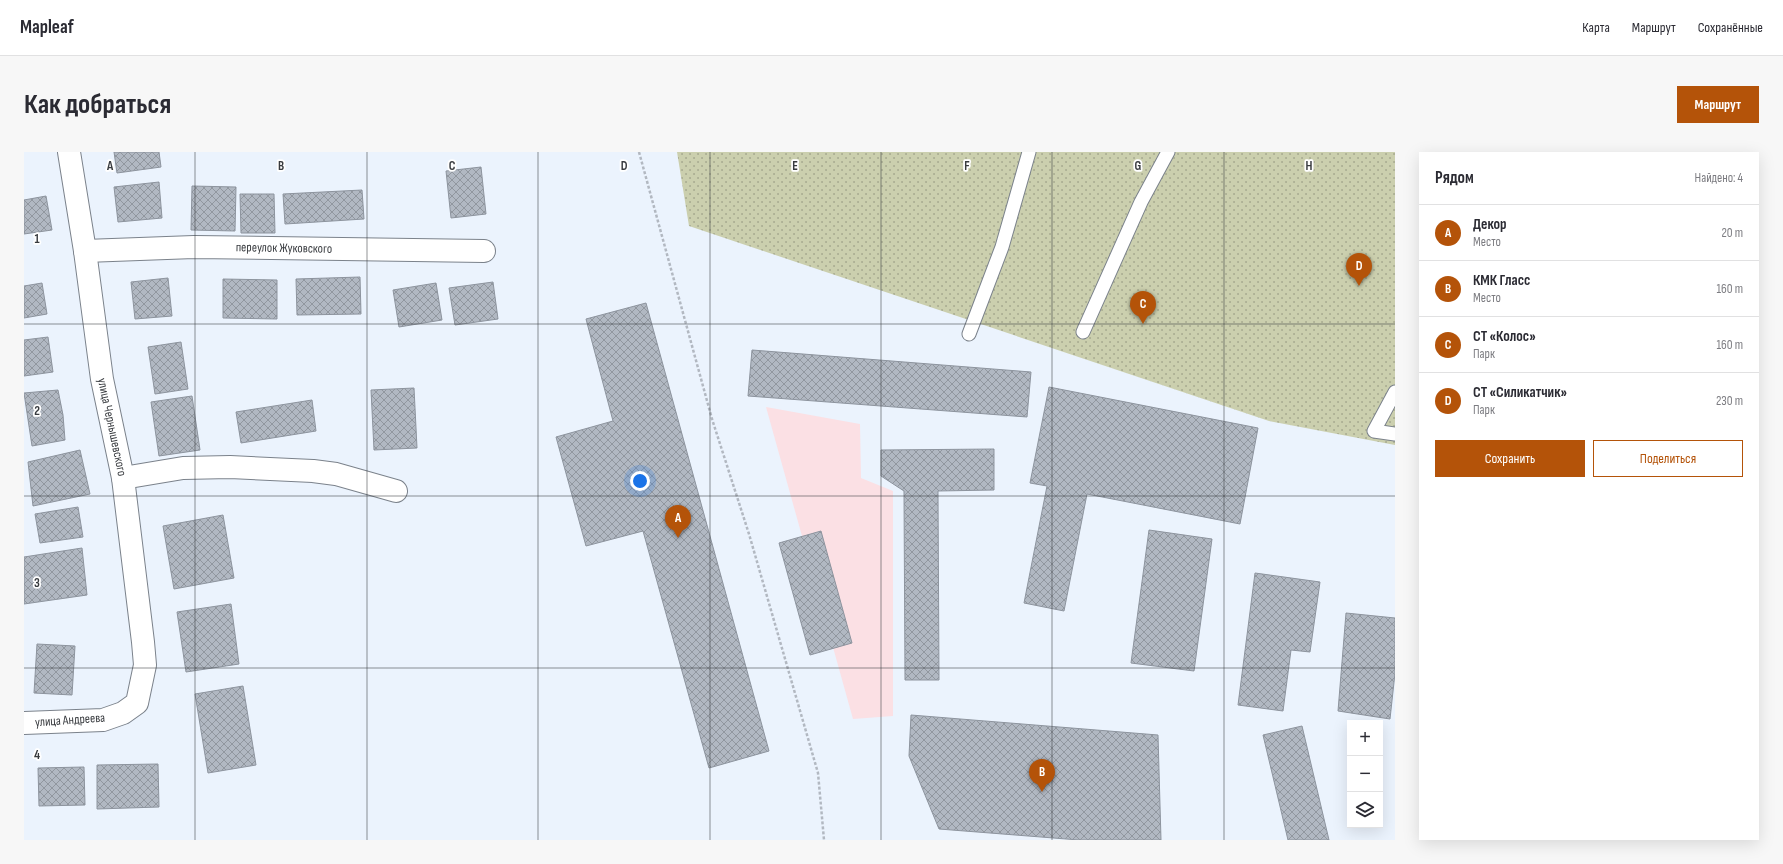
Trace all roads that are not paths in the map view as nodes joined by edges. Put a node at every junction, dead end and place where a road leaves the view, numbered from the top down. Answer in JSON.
{"nodes":[{"id":1,"x":69,"y":152,"type":"edge"},
{"id":2,"x":1029,"y":152,"type":"edge"},
{"id":3,"x":1168,"y":152,"type":"edge"},
{"id":4,"x":85,"y":251,"type":"junction"},
{"id":5,"x":484,"y":251,"type":"dead end"},
{"id":6,"x":1082,"y":332,"type":"dead end"},
{"id":7,"x":969,"y":334,"type":"dead end"},
{"id":8,"x":1395,"y":392,"type":"edge"},
{"id":9,"x":1395,"y":434,"type":"edge"},
{"id":10,"x":123,"y":478,"type":"junction"},
{"id":11,"x":396,"y":491,"type":"dead end"},
{"id":12,"x":137,"y":703,"type":"joint"},
{"id":13,"x":24,"y":723,"type":"edge"}],
"edges":[{"from":1,"to":4,"type":"street","name":"улица Чернышевского"},
{"from":2,"to":7,"type":"lane"},
{"from":3,"to":6,"type":"lane"},
{"from":4,"to":5,"type":"street","name":"переулок Жуковского"},
{"from":4,"to":10,"type":"street","name":"улица Чернышевского"},
{"from":8,"to":9,"type":"lane"},
{"from":10,"to":11,"type":"street"},
{"from":10,"to":12,"type":"street","name":"улица Чернышевского"},
{"from":12,"to":13,"type":"street","name":"улица Андреева"}]}
